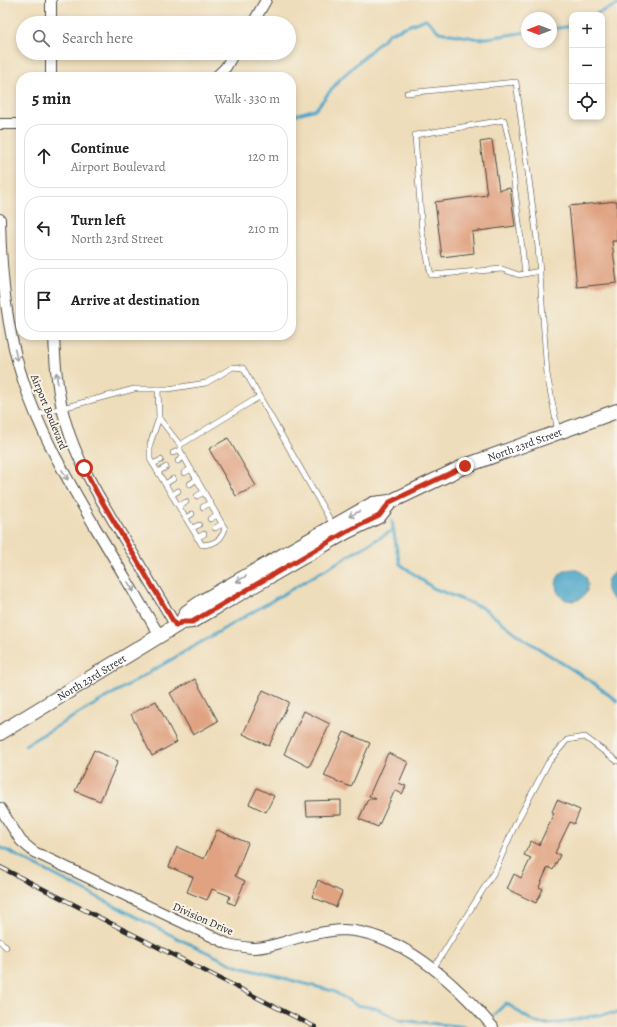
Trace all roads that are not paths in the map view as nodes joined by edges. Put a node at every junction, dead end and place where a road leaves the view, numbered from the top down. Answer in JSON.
{"nodes":[{"id":1,"x":51,"y":0,"type":"edge"},
{"id":2,"x":266,"y":0,"type":"edge"},
{"id":3,"x":51,"y":16,"type":"edge"},
{"id":4,"x":257,"y":16,"type":"edge"},
{"id":5,"x":51,"y":60,"type":"edge"},
{"id":6,"x":230,"y":60,"type":"edge"},
{"id":7,"x":51,"y":72,"type":"edge"},
{"id":8,"x":221,"y":72,"type":"edge"},
{"id":9,"x":407,"y":94,"type":"dead end"},
{"id":10,"x":0,"y":124,"type":"edge"},
{"id":11,"x":16,"y":124,"type":"edge"},
{"id":12,"x":0,"y":219,"type":"edge"},
{"id":13,"x":540,"y":271,"type":"junction"},
{"id":14,"x":525,"y":273,"type":"junction"},
{"id":15,"x":54,"y":340,"type":"edge"},
{"id":16,"x":158,"y":389,"type":"junction"},
{"id":17,"x":259,"y":397,"type":"junction"},
{"id":18,"x":62,"y":407,"type":"junction"},
{"id":19,"x":617,"y":411,"type":"edge"},
{"id":20,"x":36,"y":415,"type":"junction"},
{"id":21,"x":159,"y":418,"type":"junction"},
{"id":22,"x":558,"y":433,"type":"junction"},
{"id":23,"x":180,"y":447,"type":"junction"},
{"id":24,"x":173,"y":454,"type":"dead end"},
{"id":25,"x":184,"y":457,"type":"junction"},
{"id":26,"x":161,"y":460,"type":"dead end"},
{"id":27,"x":178,"y":461,"type":"dead end"},
{"id":28,"x":153,"y":464,"type":"junction"},
{"id":29,"x":166,"y":467,"type":"dead end"},
{"id":30,"x":191,"y":469,"type":"junction"},
{"id":31,"x":158,"y":472,"type":"junction"},
{"id":32,"x":184,"y":473,"type":"dead end"},
{"id":33,"x":173,"y":479,"type":"dead end"},
{"id":34,"x":197,"y":479,"type":"junction"},
{"id":35,"x":165,"y":484,"type":"junction"},
{"id":36,"x":190,"y":484,"type":"dead end"},
{"id":37,"x":178,"y":491,"type":"dead end"},
{"id":38,"x":204,"y":492,"type":"junction"},
{"id":39,"x":172,"y":495,"type":"junction"},
{"id":40,"x":197,"y":496,"type":"dead end"},
{"id":41,"x":186,"y":502,"type":"dead end"},
{"id":42,"x":390,"y":502,"type":"junction"},
{"id":43,"x":210,"y":503,"type":"junction"},
{"id":44,"x":179,"y":506,"type":"junction"},
{"id":45,"x":203,"y":507,"type":"dead end"},
{"id":46,"x":192,"y":514,"type":"dead end"},
{"id":47,"x":217,"y":515,"type":"junction"},
{"id":48,"x":186,"y":518,"type":"junction"},
{"id":49,"x":210,"y":519,"type":"dead end"},
{"id":50,"x":222,"y":524,"type":"junction"},
{"id":51,"x":199,"y":525,"type":"dead end"},
{"id":52,"x":333,"y":526,"type":"junction"},
{"id":53,"x":192,"y":528,"type":"junction"},
{"id":54,"x":215,"y":528,"type":"dead end"},
{"id":55,"x":204,"y":534,"type":"dead end"},
{"id":56,"x":197,"y":538,"type":"junction"},
{"id":57,"x":179,"y":624,"type":"junction"},
{"id":58,"x":160,"y":636,"type":"junction"},
{"id":59,"x":0,"y":733,"type":"edge"},
{"id":60,"x":617,"y":761,"type":"edge"},
{"id":61,"x":0,"y":808,"type":"edge"},
{"id":62,"x":0,"y":941,"type":"edge"},
{"id":63,"x":6,"y":947,"type":"dead end"},
{"id":64,"x":433,"y":969,"type":"junction"},
{"id":65,"x":493,"y":1027,"type":"edge"}],
"edges":[{"from":1,"to":3,"type":"street"},
{"from":2,"to":4,"type":"street"},
{"from":5,"to":7,"type":"street"},
{"from":6,"to":8,"type":"street"},
{"from":9,"to":13,"type":"lane"},
{"from":10,"to":11,"type":"street"},
{"from":12,"to":20,"type":"street","name":"Airport Boulevard","one_way":true},
{"from":13,"to":14,"type":"lane"},
{"from":13,"to":22,"type":"lane"},
{"from":14,"to":14,"type":"lane"},
{"from":18,"to":15,"type":"street","name":"Airport Boulevard","one_way":true},
{"from":16,"to":17,"type":"lane"},
{"from":16,"to":18,"type":"lane"},
{"from":16,"to":21,"type":"lane"},
{"from":17,"to":23,"type":"lane"},
{"from":17,"to":52,"type":"lane"},
{"from":18,"to":20,"type":"lane"},
{"from":18,"to":57,"type":"street","name":"Airport Boulevard"},
{"from":19,"to":22,"type":"main road","name":"North 23rd Street"},
{"from":20,"to":58,"type":"street","name":"Airport Boulevard","one_way":true},
{"from":21,"to":23,"type":"lane"},
{"from":21,"to":28,"type":"lane"},
{"from":22,"to":42,"type":"main road","name":"North 23rd Street"},
{"from":23,"to":24,"type":"lane"},
{"from":23,"to":25,"type":"lane"},
{"from":25,"to":27,"type":"lane"},
{"from":25,"to":30,"type":"lane"},
{"from":26,"to":28,"type":"lane"},
{"from":28,"to":31,"type":"lane"},
{"from":29,"to":31,"type":"lane"},
{"from":30,"to":32,"type":"lane"},
{"from":30,"to":34,"type":"lane"},
{"from":31,"to":35,"type":"lane"},
{"from":33,"to":35,"type":"lane"},
{"from":34,"to":36,"type":"lane"},
{"from":34,"to":38,"type":"lane"},
{"from":35,"to":39,"type":"lane"},
{"from":37,"to":39,"type":"lane"},
{"from":38,"to":40,"type":"lane"},
{"from":38,"to":43,"type":"lane"},
{"from":39,"to":44,"type":"lane"},
{"from":41,"to":44,"type":"lane"},
{"from":42,"to":52,"type":"main road","name":"North 23rd Street","one_way":true},
{"from":42,"to":57,"type":"main road","name":"North 23rd Street"},
{"from":43,"to":45,"type":"lane"},
{"from":43,"to":47,"type":"lane"},
{"from":44,"to":48,"type":"lane"},
{"from":46,"to":48,"type":"lane"},
{"from":47,"to":49,"type":"lane"},
{"from":47,"to":50,"type":"lane"},
{"from":48,"to":53,"type":"lane"},
{"from":50,"to":54,"type":"lane"},
{"from":50,"to":56,"type":"lane"},
{"from":51,"to":53,"type":"lane"},
{"from":52,"to":57,"type":"main road","name":"North 23rd Street","one_way":true},
{"from":53,"to":56,"type":"lane"},
{"from":55,"to":56,"type":"lane"},
{"from":57,"to":58,"type":"main road","name":"North 23rd Street"},
{"from":58,"to":59,"type":"main road","name":"North 23rd Street"},
{"from":60,"to":64,"type":"lane"},
{"from":61,"to":64,"type":"street","name":"Division Drive"},
{"from":62,"to":63,"type":"lane"},
{"from":64,"to":65,"type":"street","name":"Division Drive"}]}
